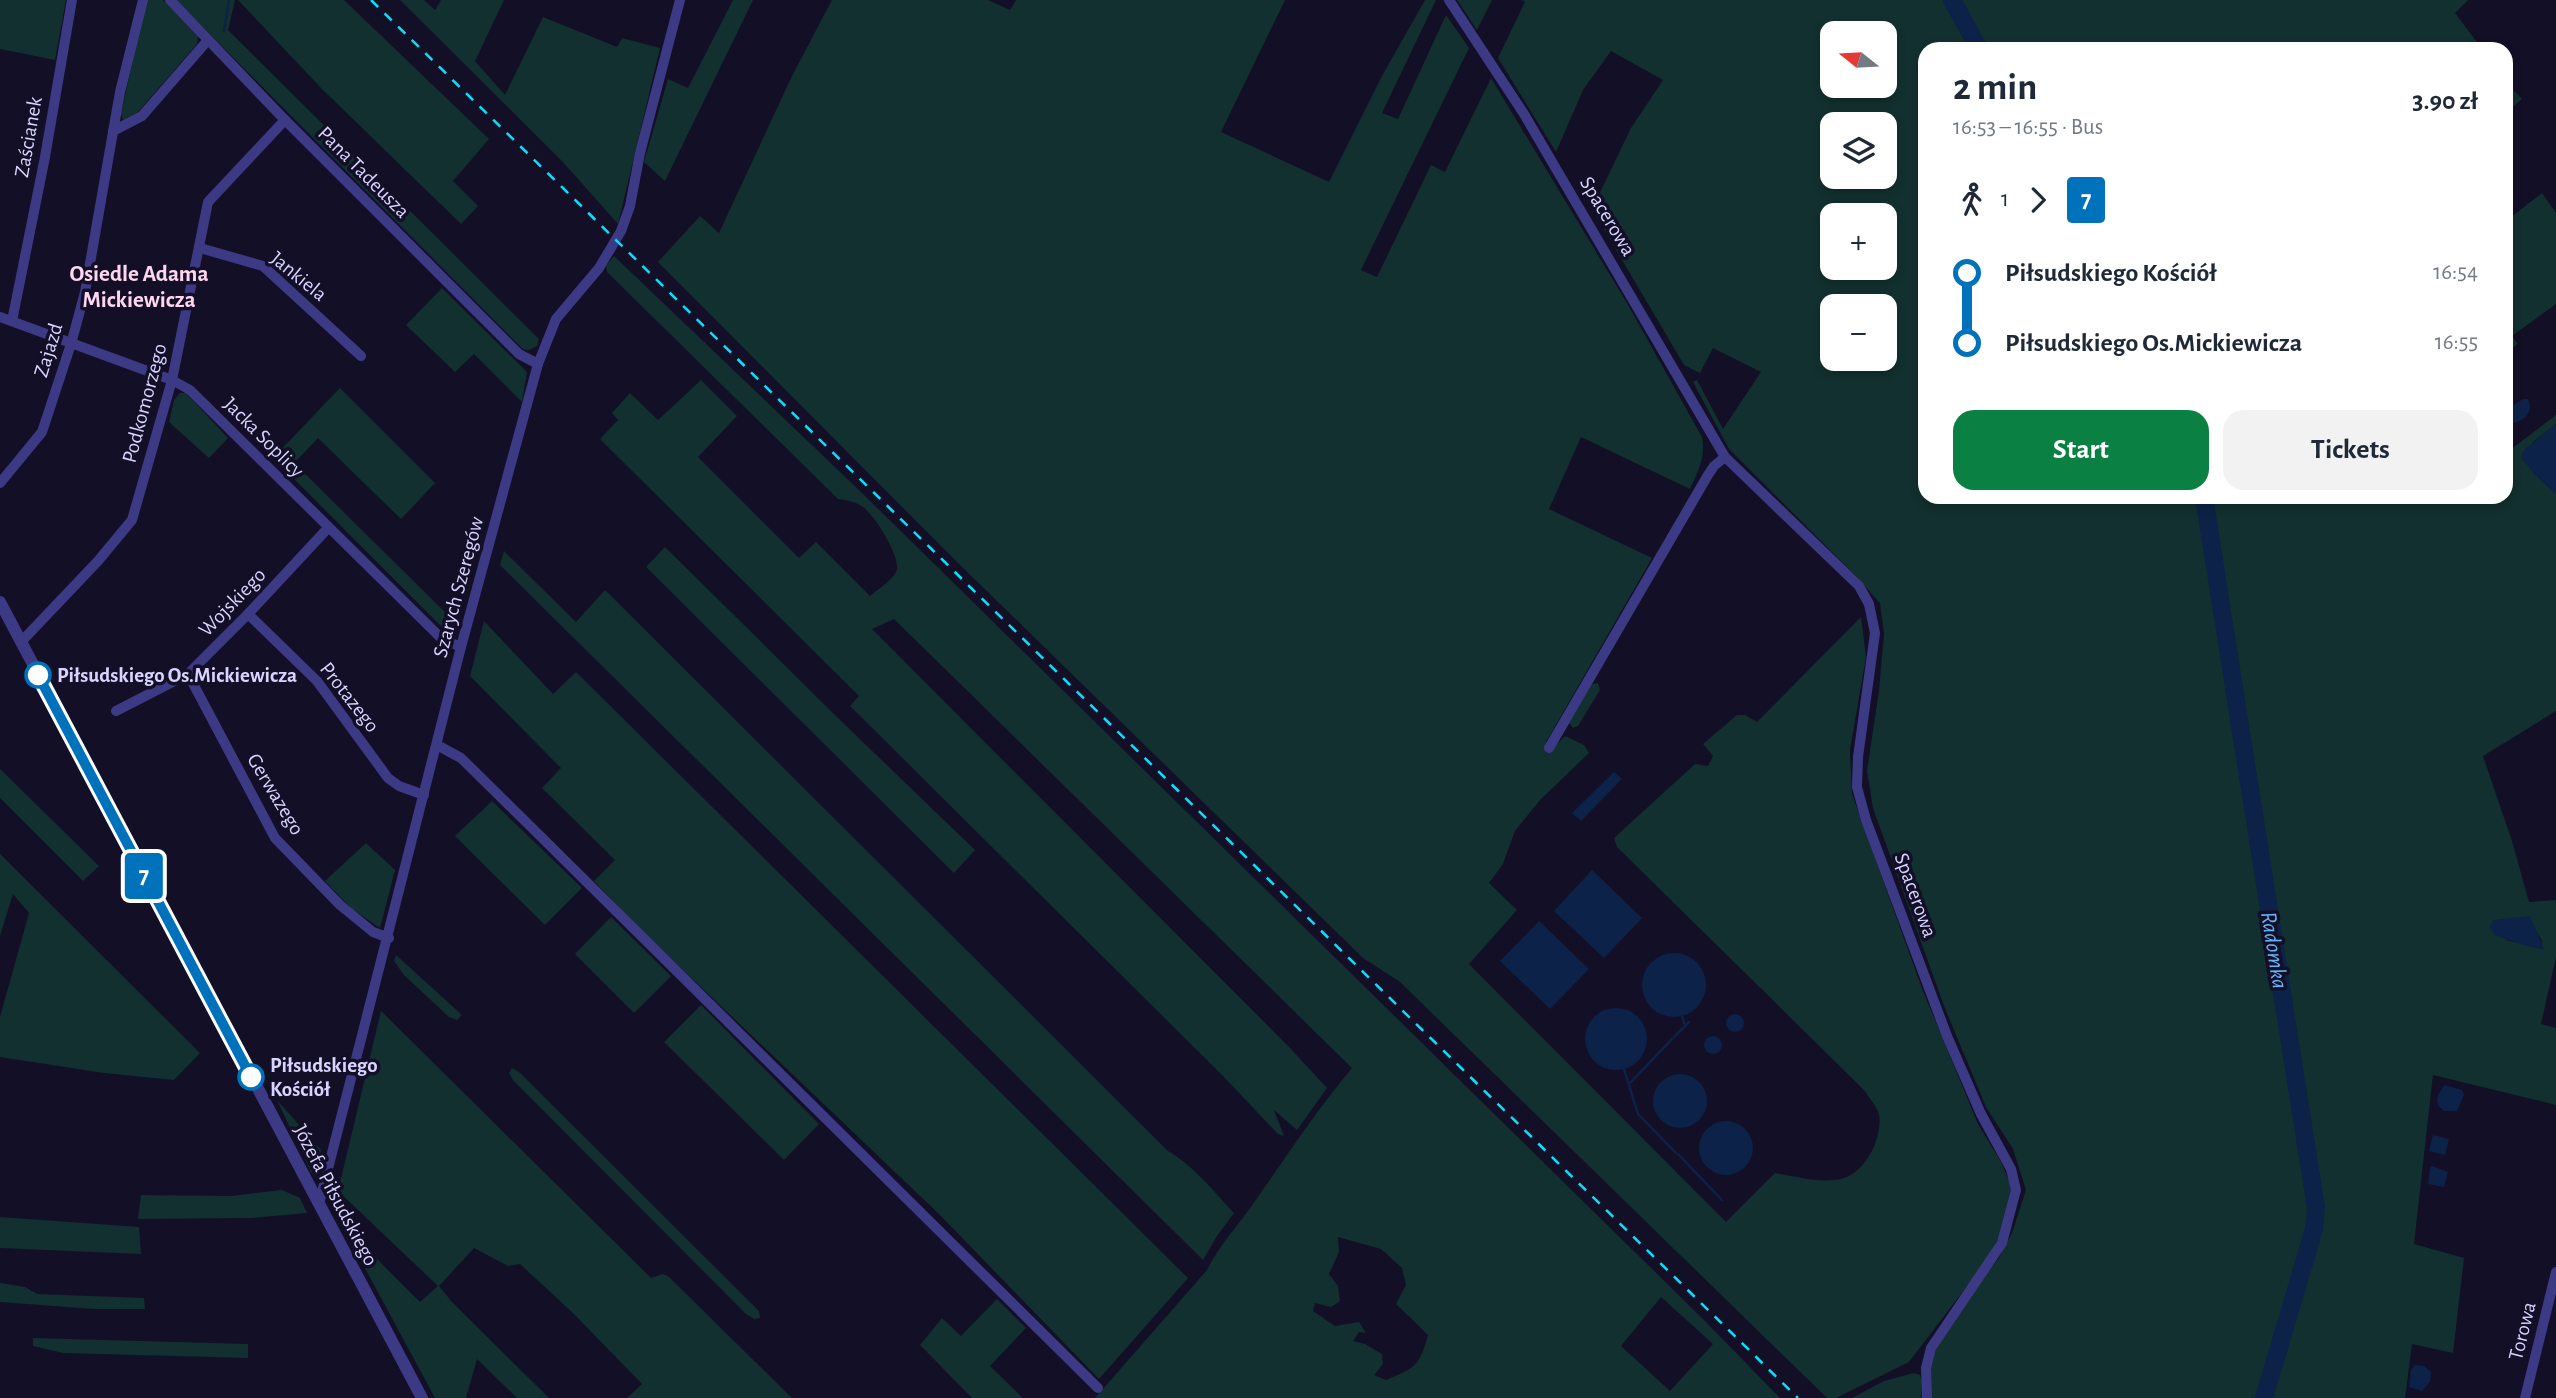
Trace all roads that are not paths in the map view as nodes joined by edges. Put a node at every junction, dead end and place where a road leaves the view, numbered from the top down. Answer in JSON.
{"nodes":[{"id":1,"x":72,"y":0,"type":"edge"},
{"id":2,"x":143,"y":0,"type":"edge"},
{"id":3,"x":170,"y":0,"type":"edge"},
{"id":4,"x":680,"y":0,"type":"edge"},
{"id":5,"x":1449,"y":0,"type":"edge"},
{"id":6,"x":208,"y":40,"type":"junction"},
{"id":7,"x":285,"y":120,"type":"junction"},
{"id":8,"x":113,"y":131,"type":"junction"},
{"id":9,"x":200,"y":248,"type":"junction"},
{"id":10,"x":0,"y":317,"type":"edge"},
{"id":11,"x":12,"y":321,"type":"junction"},
{"id":12,"x":71,"y":344,"type":"junction"},
{"id":13,"x":361,"y":356,"type":"dead end"},
{"id":14,"x":538,"y":364,"type":"junction"},
{"id":15,"x":172,"y":380,"type":"junction"},
{"id":16,"x":1725,"y":457,"type":"junction"},
{"id":17,"x":0,"y":483,"type":"edge"},
{"id":18,"x":328,"y":528,"type":"junction"},
{"id":19,"x":0,"y":602,"type":"edge"},
{"id":20,"x":248,"y":614,"type":"junction"},
{"id":21,"x":21,"y":642,"type":"junction"},
{"id":22,"x":461,"y":647,"type":"junction"},
{"id":23,"x":188,"y":674,"type":"junction"},
{"id":24,"x":116,"y":711,"type":"dead end"},
{"id":25,"x":438,"y":745,"type":"junction"},
{"id":26,"x":1549,"y":748,"type":"dead end"},
{"id":27,"x":424,"y":795,"type":"junction"},
{"id":28,"x":389,"y":938,"type":"junction"},
{"id":29,"x":319,"y":1204,"type":"junction"},
{"id":30,"x":2556,"y":1272,"type":"edge"},
{"id":31,"x":1098,"y":1388,"type":"dead end"},
{"id":32,"x":422,"y":1398,"type":"edge"},
{"id":33,"x":1927,"y":1398,"type":"edge"},
{"id":34,"x":2525,"y":1398,"type":"edge"}],
"edges":[{"from":1,"to":11,"type":"street","name":"Zaścianek"},
{"from":2,"to":8,"type":"street","name":"Zajazd"},
{"from":3,"to":6,"type":"street","name":"Pana Tadeusza"},
{"from":4,"to":14,"type":"street","name":"Szarych Szeregów"},
{"from":5,"to":16,"type":"street","name":"Spacerowa"},
{"from":6,"to":7,"type":"street","name":"Pana Tadeusza"},
{"from":6,"to":8,"type":"street"},
{"from":7,"to":9,"type":"street","name":"Podkomorzego"},
{"from":7,"to":14,"type":"street","name":"Pana Tadeusza"},
{"from":8,"to":12,"type":"street","name":"Zajazd"},
{"from":9,"to":13,"type":"street","name":"Jankiela"},
{"from":9,"to":15,"type":"street","name":"Podkomorzego"},
{"from":10,"to":11,"type":"street","name":"Jacka Soplicy"},
{"from":11,"to":12,"type":"street","name":"Jacka Soplicy"},
{"from":12,"to":15,"type":"street","name":"Jacka Soplicy"},
{"from":12,"to":17,"type":"street","name":"Zajazd"},
{"from":14,"to":22,"type":"street","name":"Szarych Szeregów"},
{"from":15,"to":18,"type":"street","name":"Jacka Soplicy"},
{"from":15,"to":21,"type":"street","name":"Podkomorzego"},
{"from":16,"to":26,"type":"street"},
{"from":16,"to":33,"type":"street","name":"Spacerowa"},
{"from":18,"to":20,"type":"street","name":"Wojskiego"},
{"from":18,"to":22,"type":"street","name":"Jacka Soplicy"},
{"from":19,"to":21,"type":"street","name":"Józefa Piłsudskiego"},
{"from":20,"to":23,"type":"street","name":"Wojskiego"},
{"from":20,"to":27,"type":"street","name":"Protazego"},
{"from":21,"to":29,"type":"street","name":"Józefa Piłsudskiego"},
{"from":22,"to":25,"type":"street","name":"Szarych Szeregów"},
{"from":23,"to":24,"type":"street","name":"Wojskiego"},
{"from":23,"to":28,"type":"street","name":"Gerwazego"},
{"from":25,"to":27,"type":"street","name":"Szarych Szeregów"},
{"from":25,"to":31,"type":"street"},
{"from":27,"to":28,"type":"street","name":"Szarych Szeregów"},
{"from":28,"to":29,"type":"street","name":"Szarych Szeregów"},
{"from":29,"to":32,"type":"street","name":"Józefa Piłsudskiego"},
{"from":30,"to":34,"type":"street","name":"Torowa"}]}
